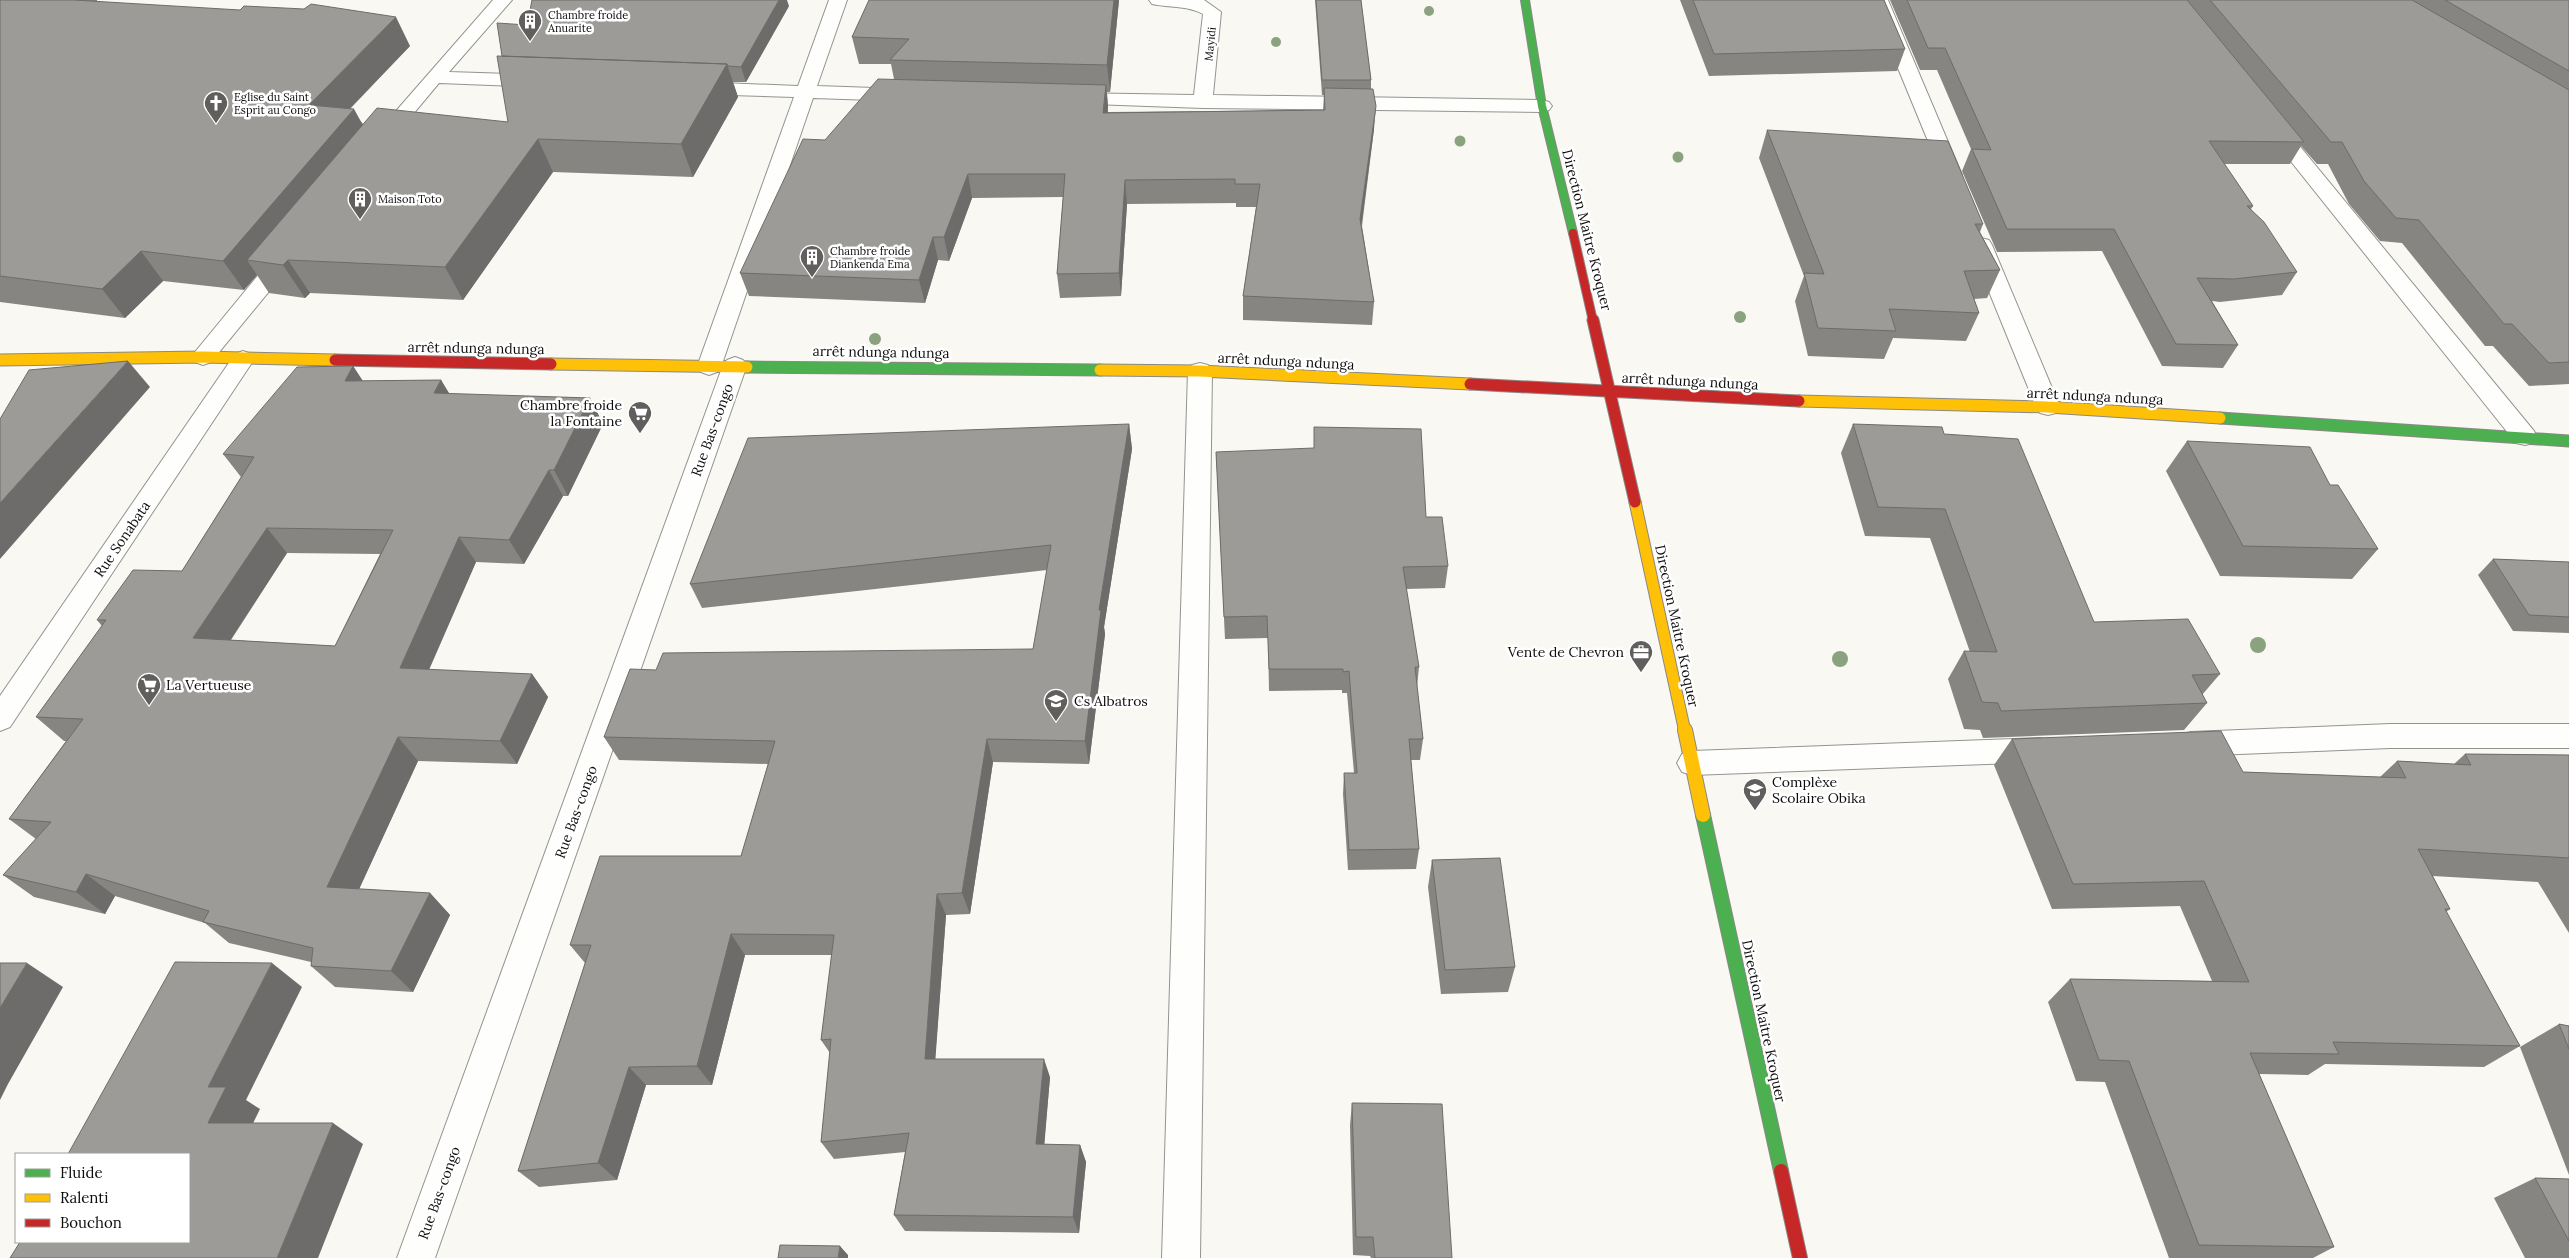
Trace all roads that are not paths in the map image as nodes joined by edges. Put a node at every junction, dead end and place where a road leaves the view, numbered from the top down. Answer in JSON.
{"nodes":[{"id":1,"x":503,"y":0,"type":"edge"},
{"id":2,"x":838,"y":0,"type":"edge"},
{"id":3,"x":1158,"y":0,"type":"edge"},
{"id":4,"x":1525,"y":0,"type":"edge"},
{"id":5,"x":1879,"y":0,"type":"edge"},
{"id":6,"x":434,"y":76,"type":"junction"},
{"id":7,"x":561,"y":82,"type":"edge"},
{"id":8,"x":678,"y":87,"type":"edge"},
{"id":9,"x":806,"y":92,"type":"junction"},
{"id":10,"x":925,"y":95,"type":"edge"},
{"id":11,"x":1054,"y":98,"type":"edge"},
{"id":12,"x":1203,"y":102,"type":"junction"},
{"id":13,"x":1542,"y":106,"type":"junction"},
{"id":14,"x":2257,"y":107,"type":"edge"},
{"id":15,"x":371,"y":152,"type":"edge"},
{"id":16,"x":1958,"y":190,"type":"edge"},
{"id":17,"x":1973,"y":226,"type":"edge"},
{"id":18,"x":296,"y":243,"type":"edge"},
{"id":19,"x":203,"y":357,"type":"junction"},
{"id":20,"x":244,"y":359,"type":"junction"},
{"id":21,"x":0,"y":360,"type":"edge"},
{"id":22,"x":722,"y":366,"type":"junction"},
{"id":23,"x":1200,"y":371,"type":"junction"},
{"id":24,"x":1611,"y":392,"type":"junction"},
{"id":25,"x":2048,"y":407,"type":"junction"},
{"id":26,"x":2525,"y":437,"type":"junction"},
{"id":27,"x":2569,"y":441,"type":"edge"},
{"id":28,"x":0,"y":719,"type":"edge"},
{"id":29,"x":2569,"y":736,"type":"edge"},
{"id":30,"x":2161,"y":745,"type":"edge"},
{"id":31,"x":2071,"y":748,"type":"edge"},
{"id":32,"x":1692,"y":763,"type":"junction"},
{"id":33,"x":416,"y":1258,"type":"edge"},
{"id":34,"x":1181,"y":1258,"type":"edge"},
{"id":35,"x":1800,"y":1258,"type":"edge"}],
"edges":[{"from":1,"to":6,"type":"street"},
{"from":2,"to":9,"type":"street","name":"Rue Bas-congo"},
{"from":3,"to":12,"type":"street","name":"Mayidi"},
{"from":4,"to":13,"type":"street","name":"Direction Maitre Kroquer"},
{"from":5,"to":16,"type":"street"},
{"from":6,"to":7,"type":"street"},
{"from":6,"to":15,"type":"street"},
{"from":8,"to":9,"type":"street"},
{"from":9,"to":10,"type":"street"},
{"from":9,"to":22,"type":"street","name":"Rue Bas-congo"},
{"from":11,"to":12,"type":"street"},
{"from":12,"to":13,"type":"street"},
{"from":13,"to":24,"type":"street","name":"Direction Maitre Kroquer"},
{"from":14,"to":26,"type":"street"},
{"from":17,"to":25,"type":"street"},
{"from":18,"to":19,"type":"street"},
{"from":19,"to":20,"type":"street","name":"arrêt ndunga ndunga"},
{"from":19,"to":21,"type":"street","name":"arrêt ndunga ndunga"},
{"from":20,"to":22,"type":"street","name":"arrêt ndunga ndunga"},
{"from":20,"to":28,"type":"street","name":"Rue Sonabata"},
{"from":22,"to":23,"type":"street","name":"arrêt ndunga ndunga"},
{"from":22,"to":33,"type":"street","name":"Rue Bas-congo"},
{"from":23,"to":24,"type":"street","name":"arrêt ndunga ndunga"},
{"from":23,"to":34,"type":"street"},
{"from":24,"to":25,"type":"street","name":"arrêt ndunga ndunga"},
{"from":24,"to":32,"type":"street","name":"Direction Maitre Kroquer"},
{"from":25,"to":26,"type":"street","name":"arrêt ndunga ndunga"},
{"from":26,"to":27,"type":"street","name":"arrêt ndunga ndunga"},
{"from":29,"to":30,"type":"street"},
{"from":31,"to":32,"type":"street"},
{"from":32,"to":35,"type":"street","name":"Direction Maitre Kroquer"}]}
